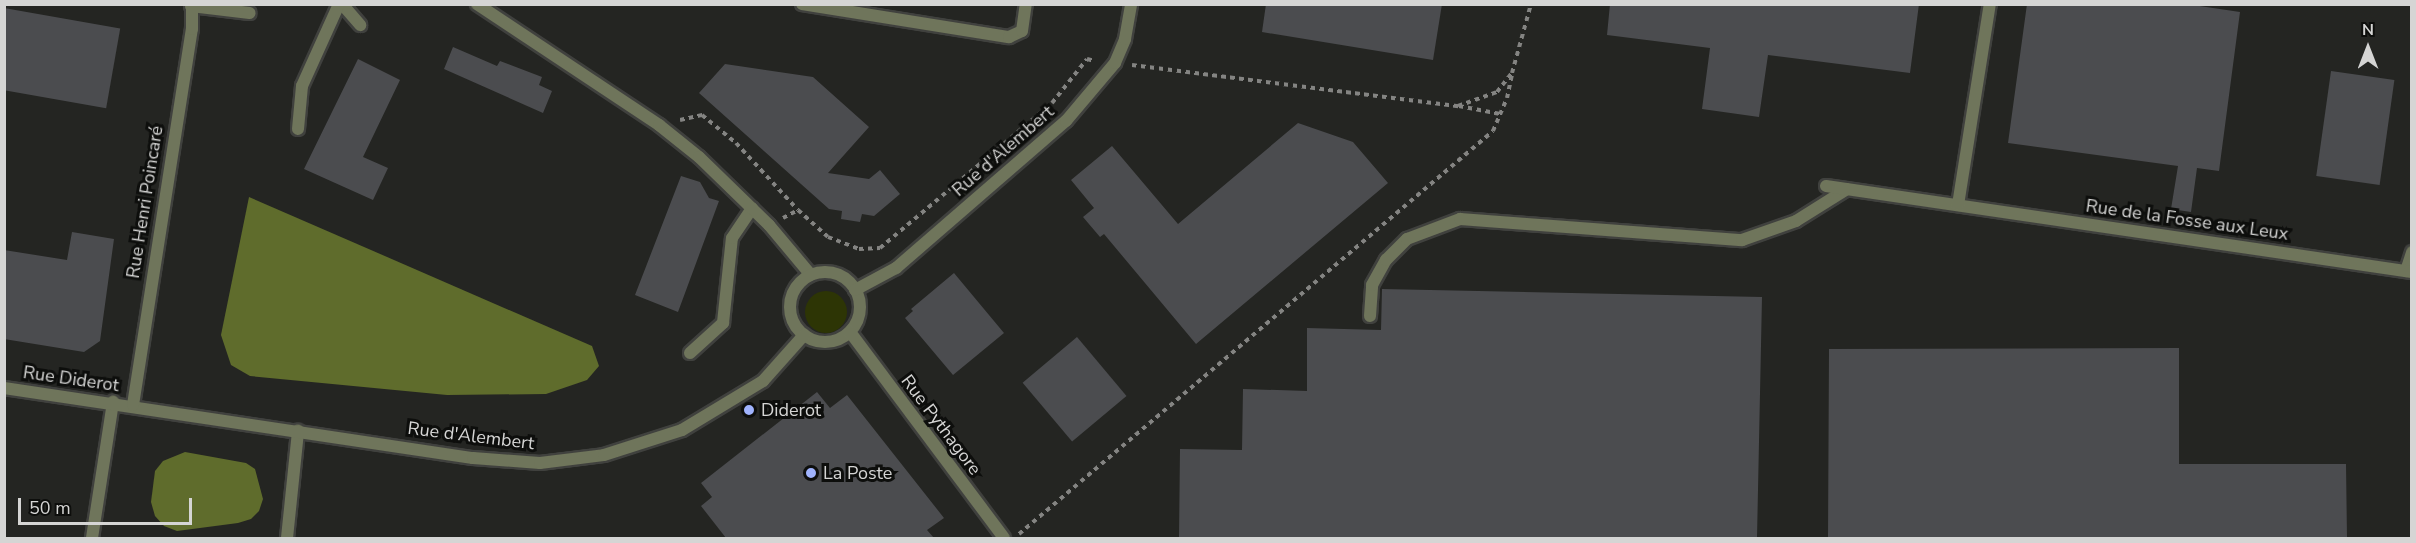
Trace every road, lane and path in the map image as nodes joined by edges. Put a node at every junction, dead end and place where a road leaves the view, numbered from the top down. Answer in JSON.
{"nodes":[{"id":1,"x":341,"y":4,"type":"edge"},
{"id":2,"x":477,"y":4,"type":"edge"},
{"id":3,"x":802,"y":4,"type":"edge"},
{"id":4,"x":1026,"y":4,"type":"edge"},
{"id":5,"x":1131,"y":4,"type":"edge"},
{"id":6,"x":1531,"y":4,"type":"edge"},
{"id":7,"x":1990,"y":4,"type":"edge"},
{"id":8,"x":192,"y":5,"type":"edge"},
{"id":9,"x":250,"y":13,"type":"dead end"},
{"id":10,"x":360,"y":26,"type":"dead end"},
{"id":11,"x":1115,"y":63,"type":"junction"},
{"id":12,"x":1512,"y":74,"type":"junction"},
{"id":13,"x":1458,"y":106,"type":"junction"},
{"id":14,"x":1500,"y":114,"type":"junction"},
{"id":15,"x":658,"y":125,"type":"junction"},
{"id":16,"x":298,"y":129,"type":"dead end"},
{"id":17,"x":1826,"y":186,"type":"dead end"},
{"id":18,"x":1847,"y":189,"type":"junction"},
{"id":19,"x":1958,"y":205,"type":"junction"},
{"id":20,"x":752,"y":208,"type":"junction"},
{"id":21,"x":798,"y":210,"type":"junction"},
{"id":22,"x":769,"y":225,"type":"junction"},
{"id":23,"x":2412,"y":252,"type":"edge"},
{"id":24,"x":2409,"y":271,"type":"edge"},
{"id":25,"x":811,"y":275,"type":"junction"},
{"id":26,"x":855,"y":290,"type":"junction"},
{"id":27,"x":1370,"y":316,"type":"dead end"},
{"id":28,"x":850,"y":332,"type":"junction"},
{"id":29,"x":804,"y":335,"type":"junction"},
{"id":30,"x":690,"y":353,"type":"dead end"},
{"id":31,"x":4,"y":387,"type":"edge"},
{"id":32,"x":113,"y":402,"type":"junction"},
{"id":33,"x":133,"y":405,"type":"junction"},
{"id":34,"x":298,"y":431,"type":"junction"},
{"id":35,"x":92,"y":538,"type":"edge"},
{"id":36,"x":287,"y":538,"type":"edge"},
{"id":37,"x":1004,"y":538,"type":"edge"},
{"id":38,"x":1014,"y":538,"type":"edge"}],
"edges":[{"from":1,"to":10,"type":"street"},
{"from":1,"to":16,"type":"street"},
{"from":2,"to":15,"type":"street"},
{"from":3,"to":4,"type":"street"},
{"from":5,"to":11,"type":"street","name":"Rue d'Alembert"},
{"from":6,"to":12,"type":"path"},
{"from":7,"to":19,"type":"street"},
{"from":8,"to":9,"type":"street"},
{"from":8,"to":33,"type":"street","name":"Rue Henri Poincaré"},
{"from":11,"to":13,"type":"path"},
{"from":11,"to":21,"type":"path"},
{"from":11,"to":26,"type":"street","name":"Rue d'Alembert"},
{"from":12,"to":13,"type":"path"},
{"from":12,"to":14,"type":"path"},
{"from":13,"to":14,"type":"path"},
{"from":14,"to":38,"type":"path"},
{"from":15,"to":20,"type":"street"},
{"from":15,"to":21,"type":"path"},
{"from":17,"to":18,"type":"street","name":"Rue de la Fosse aux Leux"},
{"from":18,"to":19,"type":"street","name":"Rue de la Fosse aux Leux"},
{"from":18,"to":27,"type":"street"},
{"from":19,"to":24,"type":"street","name":"Rue de la Fosse aux Leux"},
{"from":20,"to":22,"type":"street"},
{"from":20,"to":30,"type":"street"},
{"from":21,"to":22,"type":"path"},
{"from":22,"to":25,"type":"street"},
{"from":23,"to":24,"type":"street"},
{"from":25,"to":26,"type":"street"},
{"from":25,"to":29,"type":"street"},
{"from":26,"to":28,"type":"street"},
{"from":28,"to":29,"type":"street"},
{"from":28,"to":37,"type":"street","name":"Rue Pythagore"},
{"from":29,"to":34,"type":"street","name":"Rue d'Alembert"},
{"from":31,"to":32,"type":"street","name":"Rue Diderot"},
{"from":32,"to":33,"type":"street","name":"Rue Diderot"},
{"from":32,"to":35,"type":"street"},
{"from":33,"to":34,"type":"street","name":"Rue d'Alembert"},
{"from":34,"to":36,"type":"street"}]}
